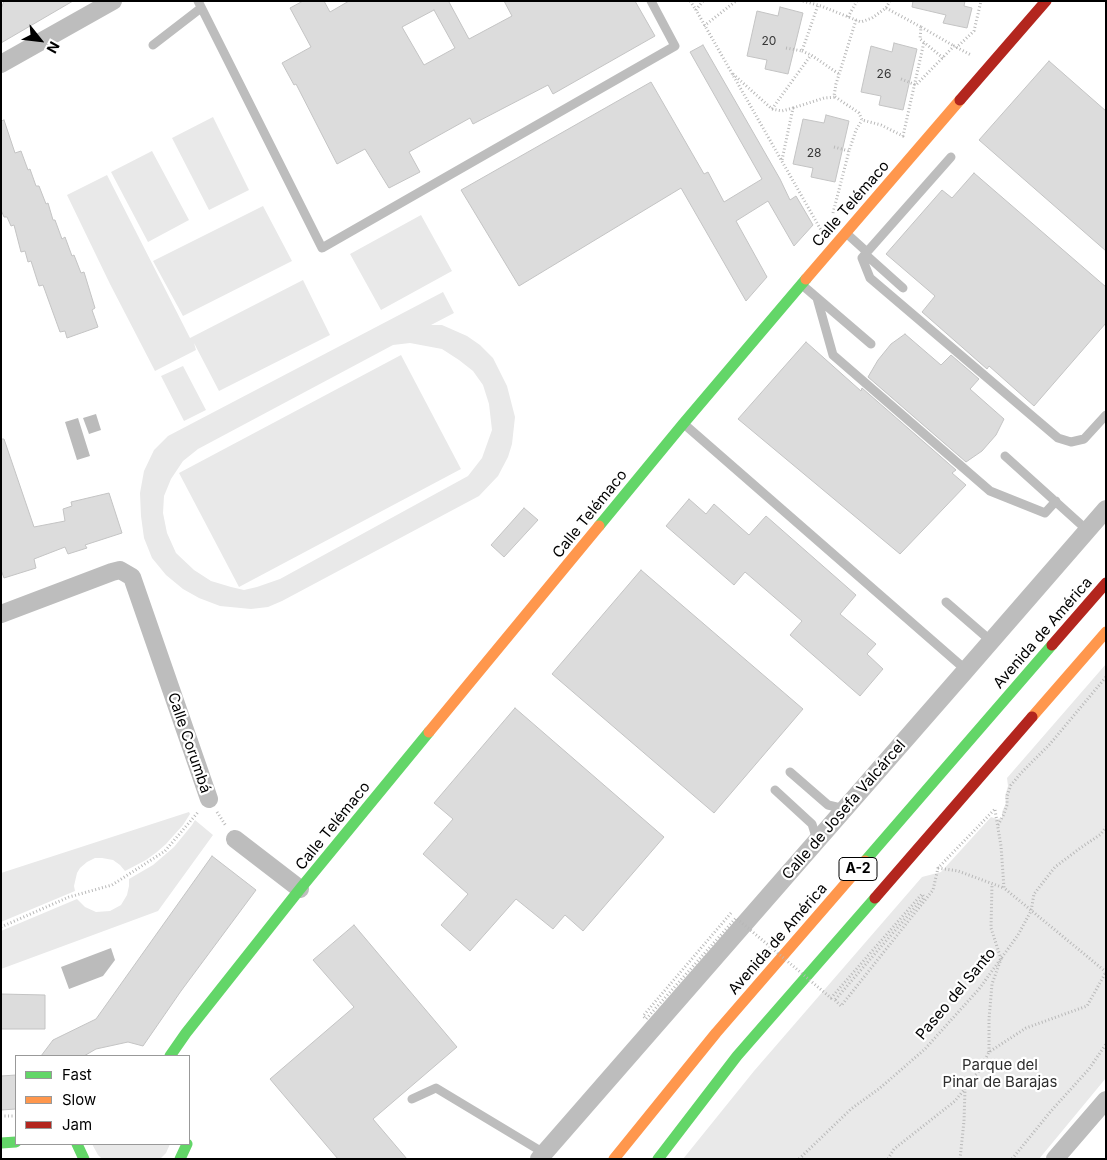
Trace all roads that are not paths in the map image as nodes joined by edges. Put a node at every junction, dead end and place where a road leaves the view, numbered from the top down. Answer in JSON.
{"nodes":[{"id":1,"x":113,"y":1,"type":"edge"},
{"id":2,"x":651,"y":1,"type":"edge"},
{"id":3,"x":1046,"y":1,"type":"edge"},
{"id":4,"x":200,"y":5,"type":"edge"},
{"id":5,"x":153,"y":45,"type":"dead end"},
{"id":6,"x":1,"y":64,"type":"edge"},
{"id":7,"x":951,"y":157,"type":"dead end"},
{"id":8,"x":846,"y":233,"type":"junction"},
{"id":9,"x":866,"y":253,"type":"junction"},
{"id":10,"x":801,"y":284,"type":"junction"},
{"id":11,"x":903,"y":288,"type":"dead end"},
{"id":12,"x":817,"y":298,"type":"junction"},
{"id":13,"x":871,"y":344,"type":"dead end"},
{"id":14,"x":1106,"y":415,"type":"edge"},
{"id":15,"x":683,"y":424,"type":"junction"},
{"id":16,"x":1005,"y":456,"type":"dead end"},
{"id":17,"x":1056,"y":501,"type":"junction"},
{"id":18,"x":1106,"y":508,"type":"edge"},
{"id":19,"x":1087,"y":530,"type":"junction"},
{"id":20,"x":1106,"y":583,"type":"edge"},
{"id":21,"x":946,"y":602,"type":"dead end"},
{"id":22,"x":3,"y":613,"type":"edge"},
{"id":23,"x":1106,"y":632,"type":"edge"},
{"id":24,"x":991,"y":641,"type":"junction"},
{"id":25,"x":966,"y":670,"type":"junction"},
{"id":26,"x":790,"y":772,"type":"dead end"},
{"id":27,"x":775,"y":790,"type":"dead end"},
{"id":28,"x":209,"y":799,"type":"road end"},
{"id":29,"x":845,"y":809,"type":"junction"},
{"id":30,"x":235,"y":839,"type":"road end"},
{"id":31,"x":817,"y":841,"type":"junction"},
{"id":32,"x":300,"y":889,"type":"junction"},
{"id":33,"x":171,"y":1055,"type":"edge"},
{"id":34,"x":412,"y":1099,"type":"dead end"},
{"id":35,"x":1106,"y":1100,"type":"edge"},
{"id":36,"x":15,"y":1142,"type":"edge"},
{"id":37,"x":1,"y":1143,"type":"edge"},
{"id":38,"x":77,"y":1145,"type":"edge"},
{"id":39,"x":544,"y":1157,"type":"edge"},
{"id":40,"x":84,"y":1159,"type":"edge"},
{"id":41,"x":614,"y":1159,"type":"edge"},
{"id":42,"x":658,"y":1159,"type":"edge"},
{"id":43,"x":1055,"y":1159,"type":"edge"}],
"edges":[{"from":1,"to":6,"type":"street"},
{"from":2,"to":4,"type":"lane"},
{"from":3,"to":8,"type":"main road","name":"Calle Telémaco"},
{"from":4,"to":5,"type":"lane"},
{"from":7,"to":9,"type":"lane"},
{"from":8,"to":9,"type":"lane"},
{"from":8,"to":10,"type":"main road","name":"Calle Telémaco"},
{"from":9,"to":11,"type":"lane"},
{"from":9,"to":14,"type":"lane"},
{"from":10,"to":12,"type":"lane"},
{"from":10,"to":15,"type":"main road","name":"Calle Telémaco"},
{"from":12,"to":13,"type":"lane"},
{"from":12,"to":17,"type":"lane"},
{"from":15,"to":25,"type":"lane"},
{"from":15,"to":32,"type":"main road","name":"Calle Telémaco"},
{"from":16,"to":17,"type":"lane"},
{"from":17,"to":19,"type":"lane"},
{"from":18,"to":19,"type":"street","name":"Calle de Josefa Valcárcel"},
{"from":19,"to":24,"type":"street","name":"Calle de Josefa Valcárcel"},
{"from":20,"to":41,"type":"main road","name":"Avenida de América","number":"A-2"},
{"from":21,"to":24,"type":"lane"},
{"from":22,"to":28,"type":"street","name":"Calle Corumbá"},
{"from":23,"to":42,"type":"main road","number":"A-2"},
{"from":24,"to":25,"type":"street","name":"Calle de Josefa Valcárcel"},
{"from":25,"to":29,"type":"street","name":"Calle de Josefa Valcárcel"},
{"from":26,"to":29,"type":"lane"},
{"from":27,"to":31,"type":"lane"},
{"from":29,"to":31,"type":"street","name":"Calle de Josefa Valcárcel"},
{"from":30,"to":32,"type":"street"},
{"from":31,"to":39,"type":"street","name":"Calle de Josefa Valcárcel"},
{"from":32,"to":33,"type":"main road","name":"Calle Telémaco"},
{"from":34,"to":39,"type":"lane"},
{"from":35,"to":43,"type":"street"},
{"from":36,"to":37,"type":"main road"},
{"from":38,"to":40,"type":"main road"}]}
